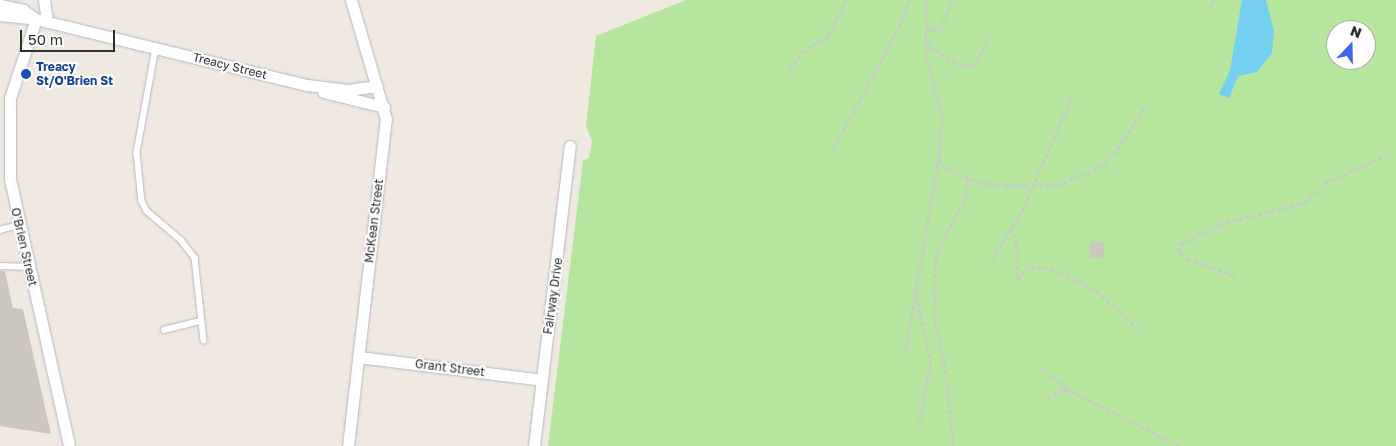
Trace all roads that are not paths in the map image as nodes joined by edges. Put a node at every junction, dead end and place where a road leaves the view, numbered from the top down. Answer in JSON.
{"nodes":[{"id":1,"x":44,"y":0,"type":"edge"},
{"id":2,"x":351,"y":0,"type":"edge"},
{"id":3,"x":0,"y":5,"type":"edge"},
{"id":4,"x":0,"y":15,"type":"edge"},
{"id":5,"x":42,"y":20,"type":"junction"},
{"id":6,"x":156,"y":48,"type":"junction"},
{"id":7,"x":307,"y":86,"type":"junction"},
{"id":8,"x":377,"y":86,"type":"junction"},
{"id":9,"x":384,"y":108,"type":"junction"},
{"id":10,"x":570,"y":146,"type":"dead end"},
{"id":11,"x":19,"y":225,"type":"junction"},
{"id":12,"x":0,"y":230,"type":"edge"},
{"id":13,"x":0,"y":266,"type":"edge"},
{"id":14,"x":29,"y":267,"type":"junction"},
{"id":15,"x":200,"y":321,"type":"junction"},
{"id":16,"x":164,"y":330,"type":"dead end"},
{"id":17,"x":204,"y":341,"type":"dead end"},
{"id":18,"x":358,"y":357,"type":"junction"},
{"id":19,"x":542,"y":380,"type":"junction"},
{"id":20,"x":70,"y":446,"type":"edge"},
{"id":21,"x":348,"y":446,"type":"edge"},
{"id":22,"x":534,"y":446,"type":"edge"}],
"edges":[{"from":1,"to":5,"type":"street"},
{"from":2,"to":8,"type":"street","name":"McKean Street"},
{"from":3,"to":5,"type":"street","name":"Treacy Street"},
{"from":4,"to":5,"type":"street","name":"Treacy Street"},
{"from":5,"to":6,"type":"street","name":"Treacy Street"},
{"from":5,"to":11,"type":"street","name":"O'Brien Street"},
{"from":6,"to":7,"type":"street","name":"Treacy Street"},
{"from":6,"to":15,"type":"lane"},
{"from":7,"to":8,"type":"street","name":"Treacy Street"},
{"from":7,"to":9,"type":"street","name":"Treacy Street"},
{"from":8,"to":9,"type":"street","name":"McKean Street"},
{"from":9,"to":18,"type":"street","name":"McKean Street"},
{"from":10,"to":19,"type":"street","name":"Fairway Drive"},
{"from":11,"to":12,"type":"lane"},
{"from":11,"to":14,"type":"street","name":"O'Brien Street"},
{"from":13,"to":14,"type":"lane"},
{"from":14,"to":20,"type":"street","name":"O'Brien Street"},
{"from":15,"to":16,"type":"lane"},
{"from":15,"to":17,"type":"lane"},
{"from":18,"to":19,"type":"street","name":"Grant Street"},
{"from":18,"to":21,"type":"street","name":"McKean Street"},
{"from":19,"to":22,"type":"street","name":"Fairway Drive"}]}
